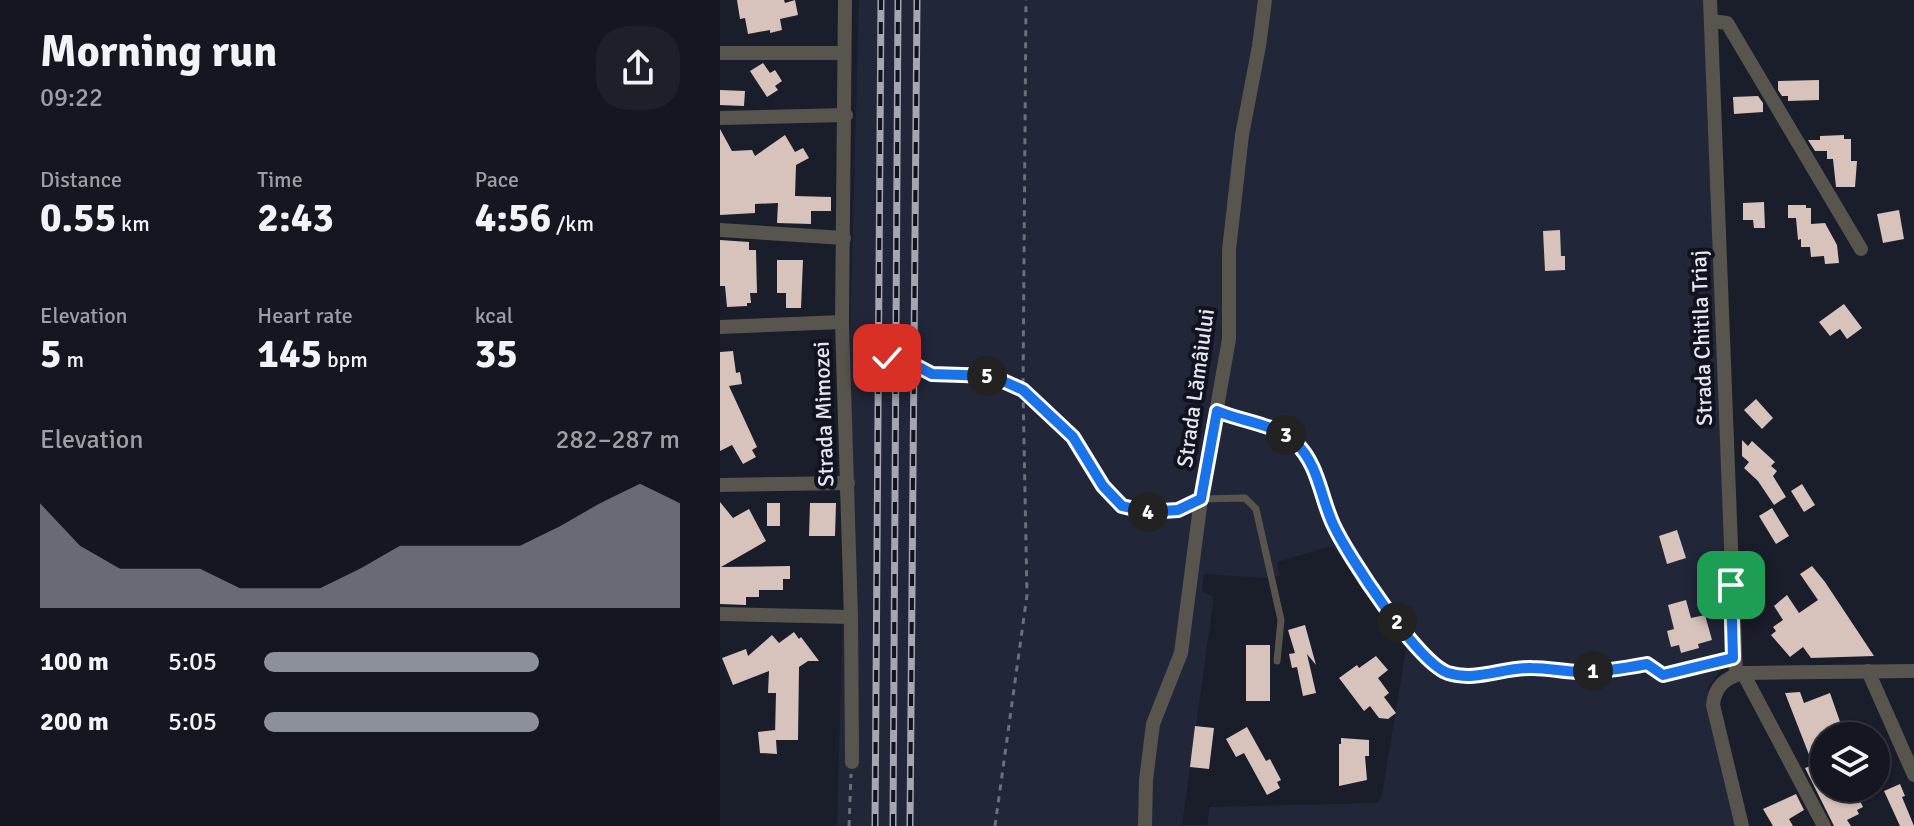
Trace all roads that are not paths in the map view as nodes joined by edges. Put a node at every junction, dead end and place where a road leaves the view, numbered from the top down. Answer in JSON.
{"nodes":[{"id":1,"x":845,"y":0,"type":"edge"},
{"id":2,"x":1265,"y":0,"type":"edge"},
{"id":3,"x":1710,"y":0,"type":"edge"},
{"id":4,"x":1712,"y":21,"type":"junction"},
{"id":5,"x":720,"y":53,"type":"edge"},
{"id":6,"x":844,"y":53,"type":"junction"},
{"id":7,"x":846,"y":115,"type":"junction"},
{"id":8,"x":720,"y":118,"type":"edge"},
{"id":9,"x":720,"y":230,"type":"edge"},
{"id":10,"x":844,"y":238,"type":"junction"},
{"id":11,"x":1861,"y":249,"type":"dead end"},
{"id":12,"x":842,"y":322,"type":"junction"},
{"id":13,"x":720,"y":327,"type":"edge"},
{"id":14,"x":1217,"y":411,"type":"junction"},
{"id":15,"x":848,"y":483,"type":"junction"},
{"id":16,"x":720,"y":485,"type":"edge"},
{"id":17,"x":1201,"y":499,"type":"junction"},
{"id":18,"x":720,"y":614,"type":"edge"},
{"id":19,"x":851,"y":617,"type":"junction"},
{"id":20,"x":1733,"y":658,"type":"junction"},
{"id":21,"x":1277,"y":661,"type":"dead end"},
{"id":22,"x":1868,"y":671,"type":"junction"},
{"id":23,"x":1914,"y":671,"type":"edge"},
{"id":24,"x":1740,"y":674,"type":"junction"},
{"id":25,"x":852,"y":762,"type":"road end"},
{"id":26,"x":1914,"y":775,"type":"edge"},
{"id":27,"x":1145,"y":826,"type":"edge"},
{"id":28,"x":1742,"y":826,"type":"edge"},
{"id":29,"x":1824,"y":826,"type":"edge"}],
"edges":[{"from":1,"to":6,"type":"street","name":"Strada Mimozei"},
{"from":2,"to":14,"type":"street","name":"Strada Lămâiului"},
{"from":3,"to":4,"type":"street","name":"Strada Chitila Triaj"},
{"from":4,"to":11,"type":"street"},
{"from":4,"to":20,"type":"street","name":"Strada Chitila Triaj"},
{"from":5,"to":6,"type":"street"},
{"from":6,"to":7,"type":"street","name":"Strada Mimozei"},
{"from":7,"to":8,"type":"street"},
{"from":7,"to":10,"type":"street","name":"Strada Mimozei"},
{"from":9,"to":10,"type":"street"},
{"from":10,"to":12,"type":"street","name":"Strada Mimozei"},
{"from":12,"to":13,"type":"street"},
{"from":12,"to":15,"type":"street","name":"Strada Mimozei"},
{"from":14,"to":17,"type":"street","name":"Strada Lămâiului"},
{"from":14,"to":20,"type":"lane"},
{"from":15,"to":16,"type":"street"},
{"from":15,"to":19,"type":"street","name":"Strada Mimozei"},
{"from":17,"to":21,"type":"lane"},
{"from":17,"to":27,"type":"street","name":"Strada Lămâiului"},
{"from":18,"to":19,"type":"street"},
{"from":19,"to":25,"type":"street","name":"Strada Mimozei"},
{"from":20,"to":24,"type":"street","name":"Strada Chitila Triaj"},
{"from":22,"to":23,"type":"street"},
{"from":22,"to":24,"type":"street"},
{"from":22,"to":26,"type":"street"},
{"from":24,"to":28,"type":"street"},
{"from":24,"to":29,"type":"street","name":"Strada Chitila Triaj"}]}
